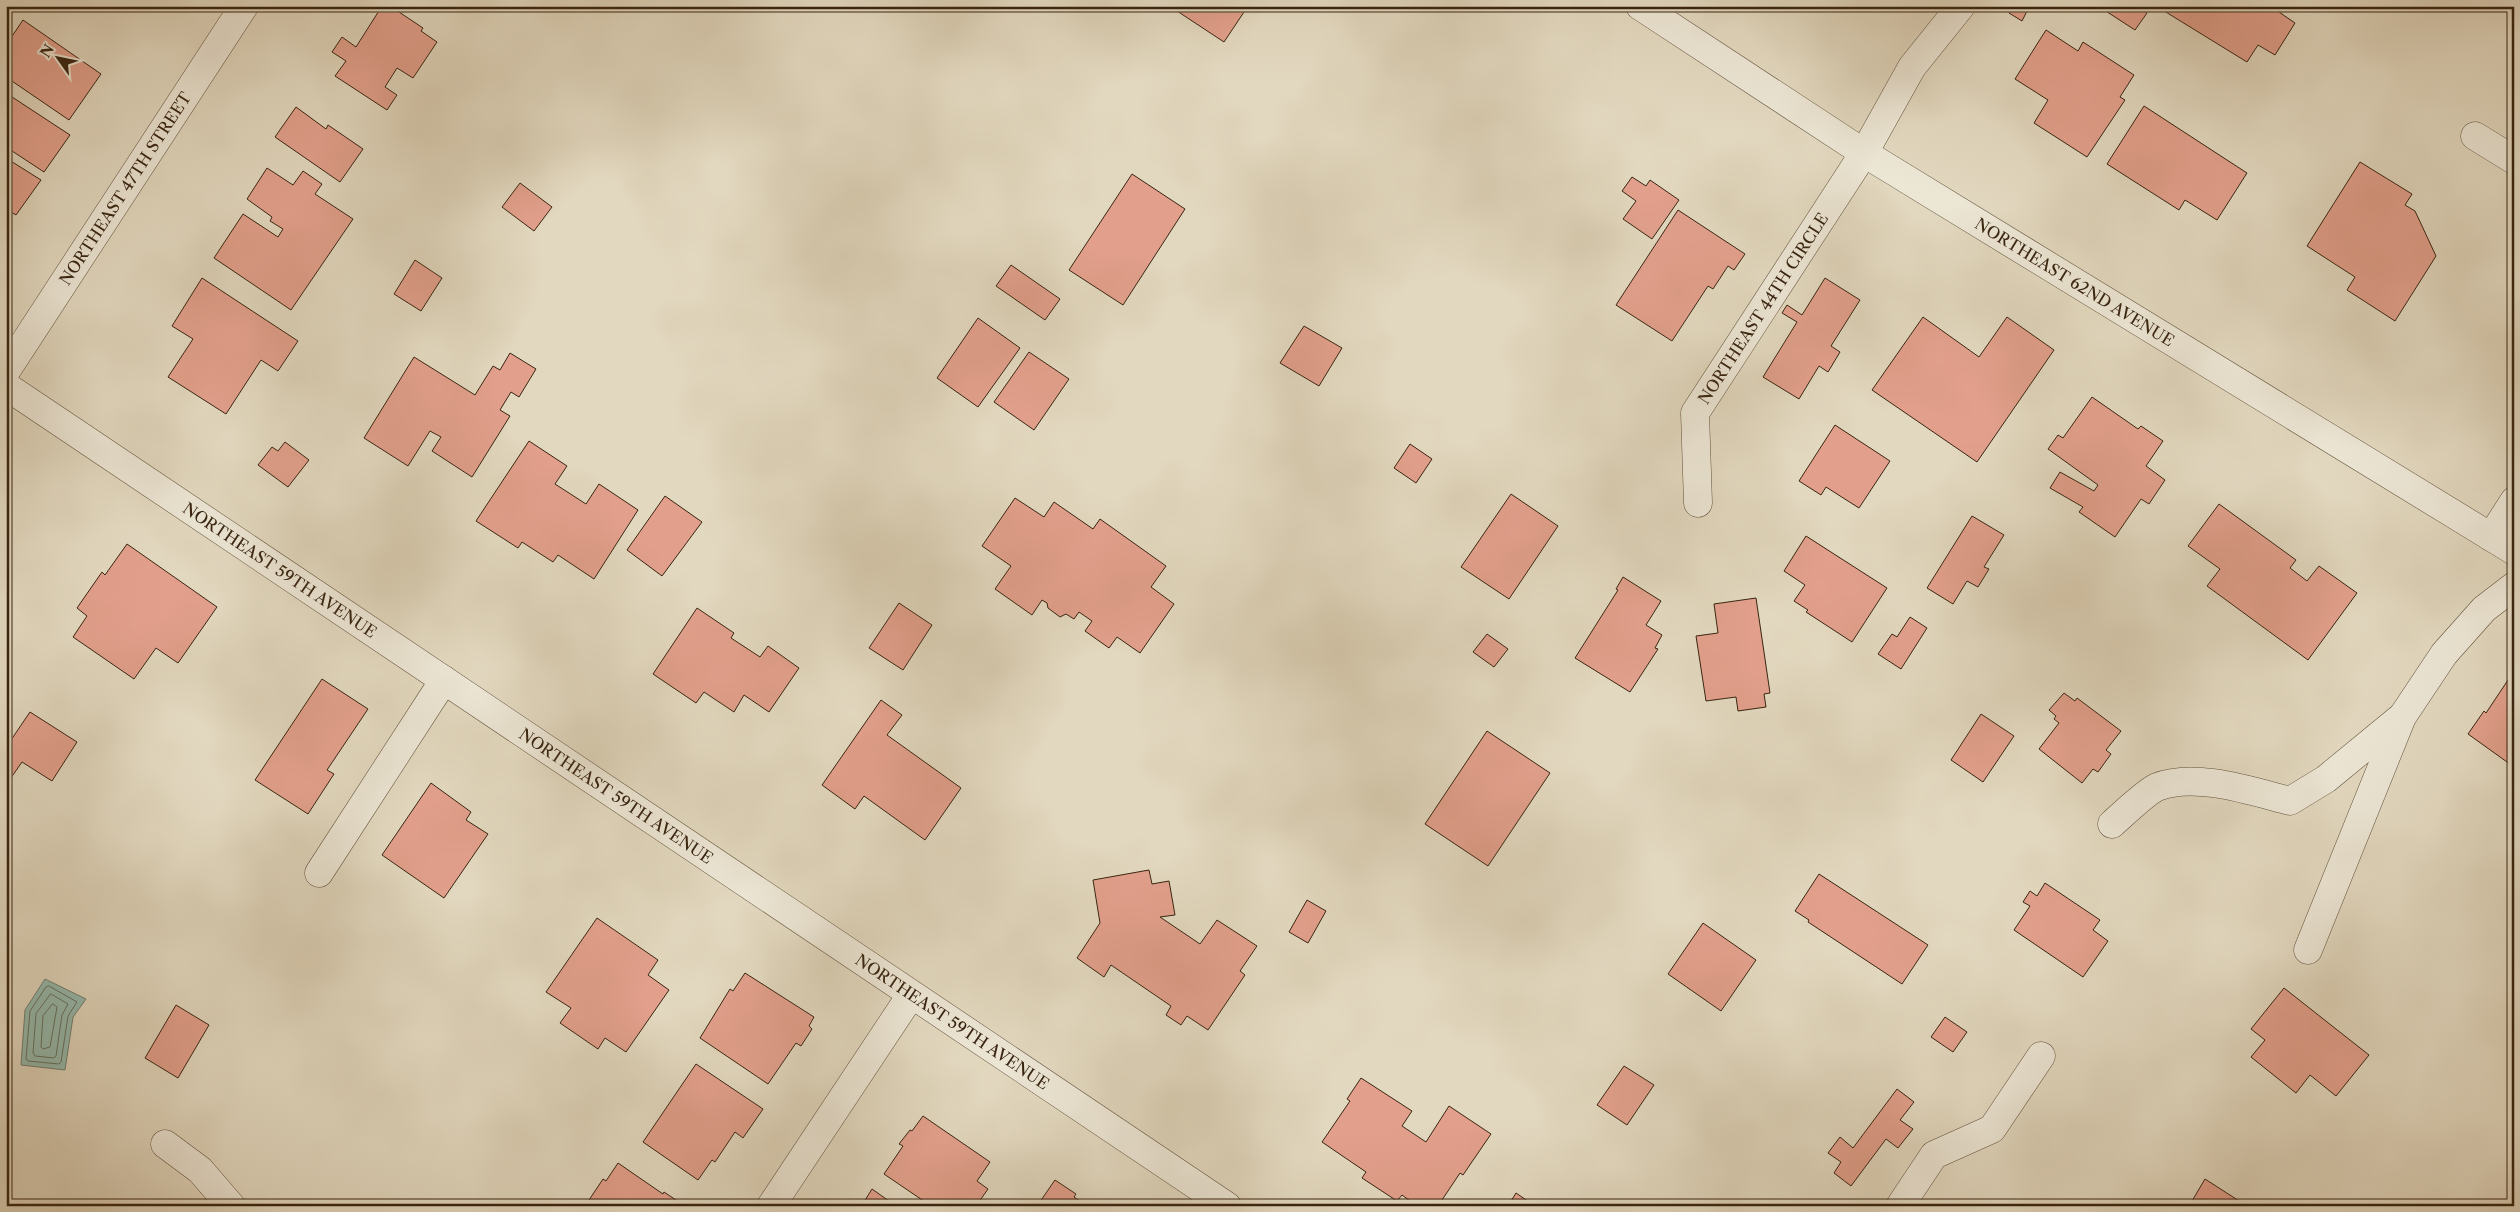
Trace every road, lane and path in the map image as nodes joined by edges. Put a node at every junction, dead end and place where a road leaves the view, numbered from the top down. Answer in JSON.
{"nodes":[{"id":1,"x":244,"y":6,"type":"edge"},
{"id":2,"x":1640,"y":6,"type":"edge"},
{"id":3,"x":1961,"y":6,"type":"edge"},
{"id":4,"x":2475,"y":136,"type":"dead end"},
{"id":5,"x":1864,"y":153,"type":"junction"},
{"id":6,"x":2514,"y":160,"type":"edge"},
{"id":7,"x":6,"y":371,"type":"edge"},
{"id":8,"x":6,"y":386,"type":"edge"},
{"id":9,"x":2514,"y":501,"type":"edge"},
{"id":10,"x":1698,"y":503,"type":"dead end"},
{"id":11,"x":2503,"y":544,"type":"edge"},
{"id":12,"x":2514,"y":586,"type":"edge"},
{"id":13,"x":444,"y":680,"type":"junction"},
{"id":14,"x":2402,"y":717,"type":"junction"},
{"id":15,"x":2112,"y":824,"type":"dead end"},
{"id":16,"x":319,"y":874,"type":"dead end"},
{"id":17,"x":2308,"y":950,"type":"dead end"},
{"id":18,"x":912,"y":995,"type":"junction"},
{"id":19,"x":2040,"y":1056,"type":"dead end"},
{"id":20,"x":164,"y":1144,"type":"dead end"},
{"id":21,"x":231,"y":1206,"type":"edge"},
{"id":22,"x":771,"y":1206,"type":"edge"},
{"id":23,"x":1227,"y":1206,"type":"edge"},
{"id":24,"x":1900,"y":1206,"type":"edge"}],
"edges":[{"from":1,"to":7,"type":"street","name":"NORTHEAST 47TH STREET"},
{"from":2,"to":5,"type":"street","name":"NORTHEAST 62ND AVENUE"},
{"from":3,"to":5,"type":"street","name":"NORTHEAST 44TH CIRCLE"},
{"from":4,"to":6,"type":"street"},
{"from":5,"to":10,"type":"street","name":"NORTHEAST 44TH CIRCLE"},
{"from":5,"to":11,"type":"street","name":"NORTHEAST 62ND AVENUE"},
{"from":8,"to":13,"type":"street","name":"NORTHEAST 59TH AVENUE"},
{"from":9,"to":11,"type":"street"},
{"from":12,"to":14,"type":"street"},
{"from":13,"to":16,"type":"street"},
{"from":13,"to":18,"type":"street","name":"NORTHEAST 59TH AVENUE"},
{"from":14,"to":15,"type":"street"},
{"from":14,"to":17,"type":"street"},
{"from":18,"to":22,"type":"street"},
{"from":18,"to":23,"type":"street","name":"NORTHEAST 59TH AVENUE"},
{"from":19,"to":24,"type":"street"},
{"from":20,"to":21,"type":"street"}]}
